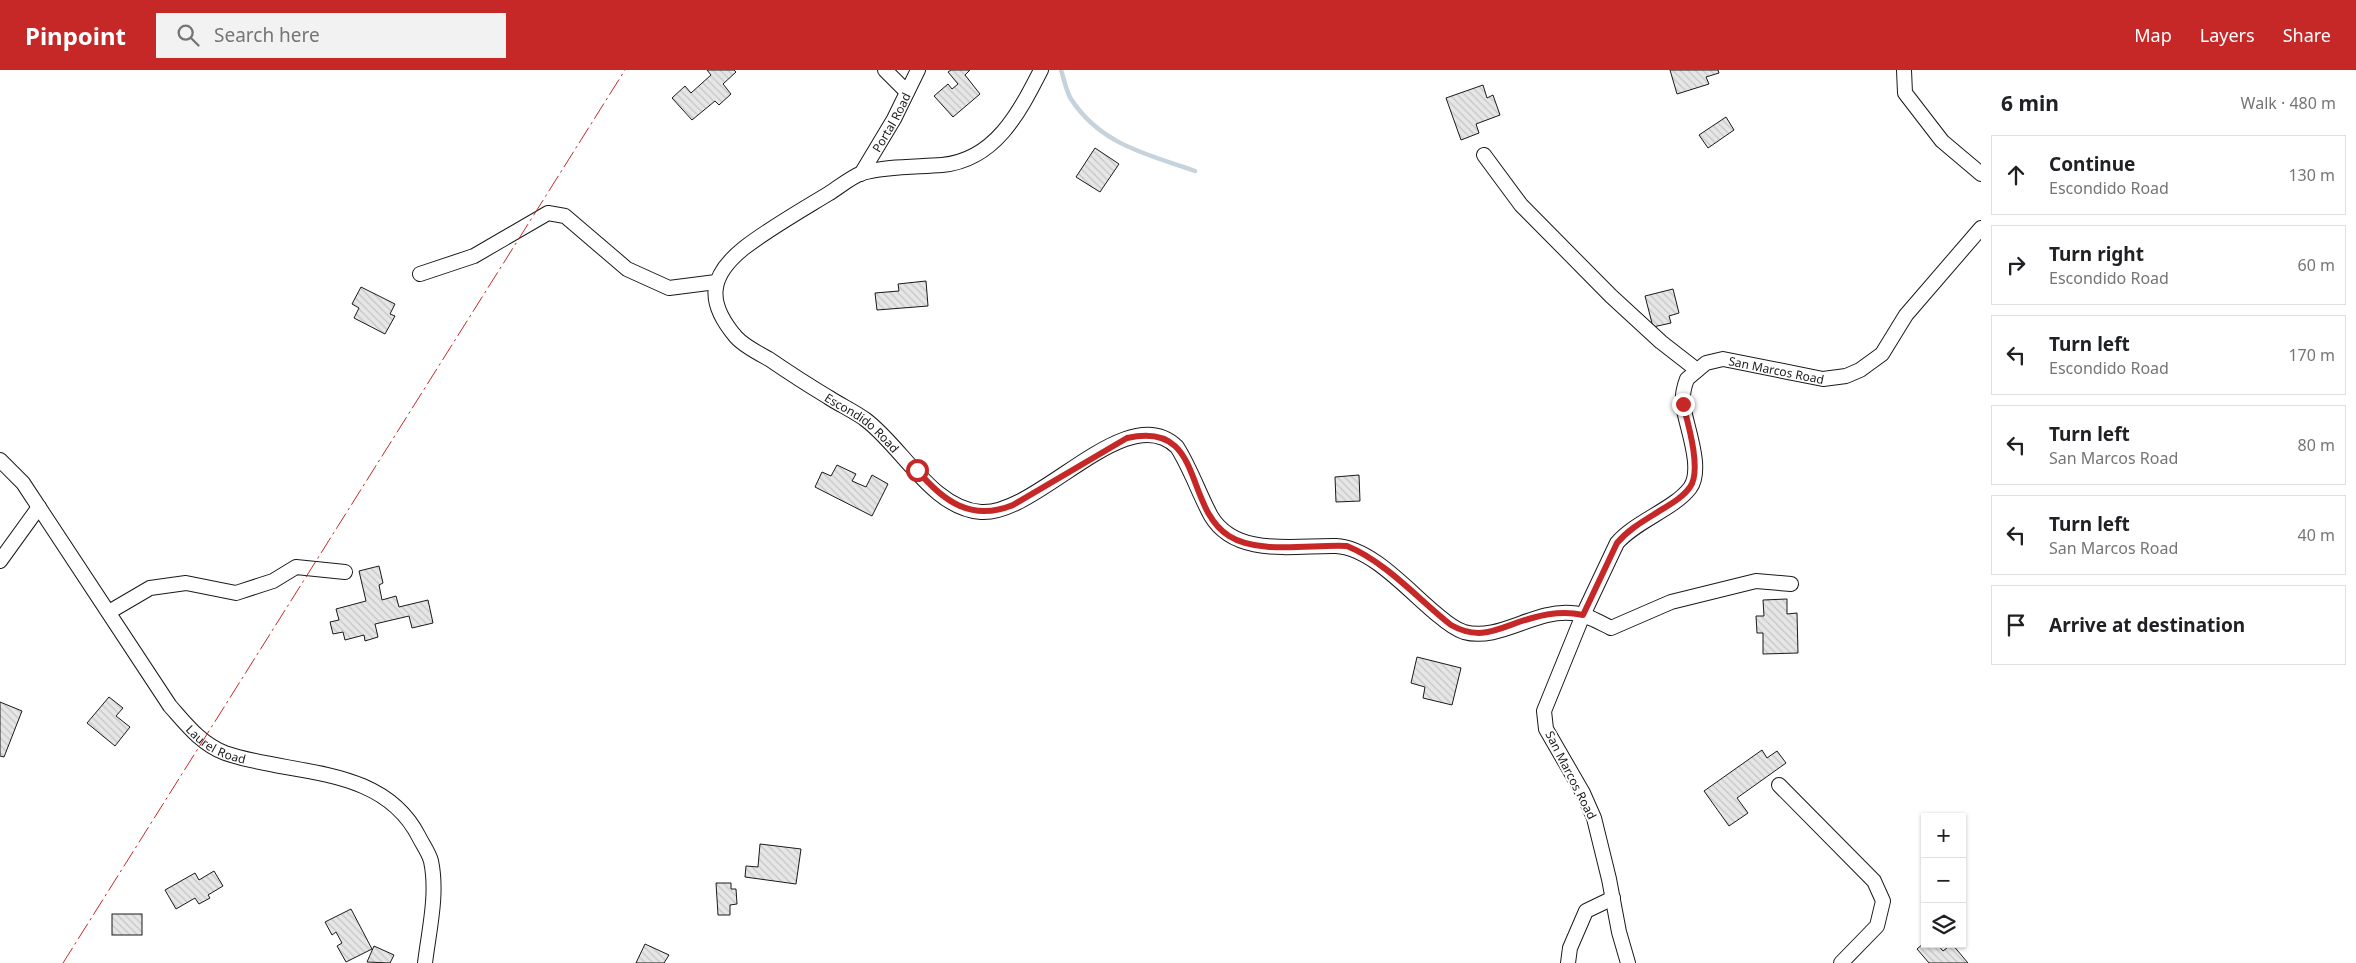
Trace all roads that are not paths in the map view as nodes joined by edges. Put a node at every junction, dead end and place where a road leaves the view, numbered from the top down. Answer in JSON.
{"nodes":[{"id":1,"x":885,"y":70,"type":"edge"},
{"id":2,"x":918,"y":70,"type":"edge"},
{"id":3,"x":1040,"y":70,"type":"edge"},
{"id":4,"x":1904,"y":70,"type":"edge"},
{"id":5,"x":907,"y":92,"type":"junction"},
{"id":6,"x":1484,"y":155,"type":"dead end"},
{"id":7,"x":861,"y":174,"type":"junction"},
{"id":8,"x":1981,"y":174,"type":"edge"},
{"id":9,"x":1981,"y":228,"type":"edge"},
{"id":10,"x":420,"y":274,"type":"dead end"},
{"id":11,"x":716,"y":282,"type":"junction"},
{"id":12,"x":1697,"y":370,"type":"junction"},
{"id":13,"x":0,"y":460,"type":"edge"},
{"id":14,"x":39,"y":507,"type":"junction"},
{"id":15,"x":0,"y":561,"type":"edge"},
{"id":16,"x":345,"y":572,"type":"dead end"},
{"id":17,"x":1791,"y":584,"type":"dead end"},
{"id":18,"x":109,"y":612,"type":"junction"},
{"id":19,"x":1583,"y":615,"type":"junction"},
{"id":20,"x":1779,"y":785,"type":"dead end"},
{"id":21,"x":1613,"y":898,"type":"junction"},
{"id":22,"x":425,"y":963,"type":"edge"},
{"id":23,"x":1568,"y":963,"type":"edge"},
{"id":24,"x":1628,"y":963,"type":"edge"},
{"id":25,"x":1841,"y":963,"type":"edge"}],
"edges":[{"from":1,"to":5,"type":"street"},
{"from":2,"to":5,"type":"street","name":"Portal Road"},
{"from":3,"to":7,"type":"street"},
{"from":4,"to":8,"type":"street"},
{"from":5,"to":7,"type":"street","name":"Portal Road"},
{"from":6,"to":12,"type":"street"},
{"from":7,"to":11,"type":"street"},
{"from":9,"to":12,"type":"street","name":"San Marcos Road"},
{"from":10,"to":11,"type":"street"},
{"from":11,"to":19,"type":"street","name":"Escondido Road"},
{"from":12,"to":19,"type":"street","name":"San Marcos Road"},
{"from":13,"to":14,"type":"street","name":"Laurel Road"},
{"from":14,"to":15,"type":"street"},
{"from":14,"to":18,"type":"street","name":"Laurel Road"},
{"from":16,"to":18,"type":"street"},
{"from":17,"to":19,"type":"street","name":"Escondido Road"},
{"from":18,"to":22,"type":"street","name":"Laurel Road"},
{"from":19,"to":21,"type":"street","name":"San Marcos Road"},
{"from":20,"to":25,"type":"street"},
{"from":21,"to":23,"type":"street"},
{"from":21,"to":24,"type":"street","name":"San Marcos Road"}]}
